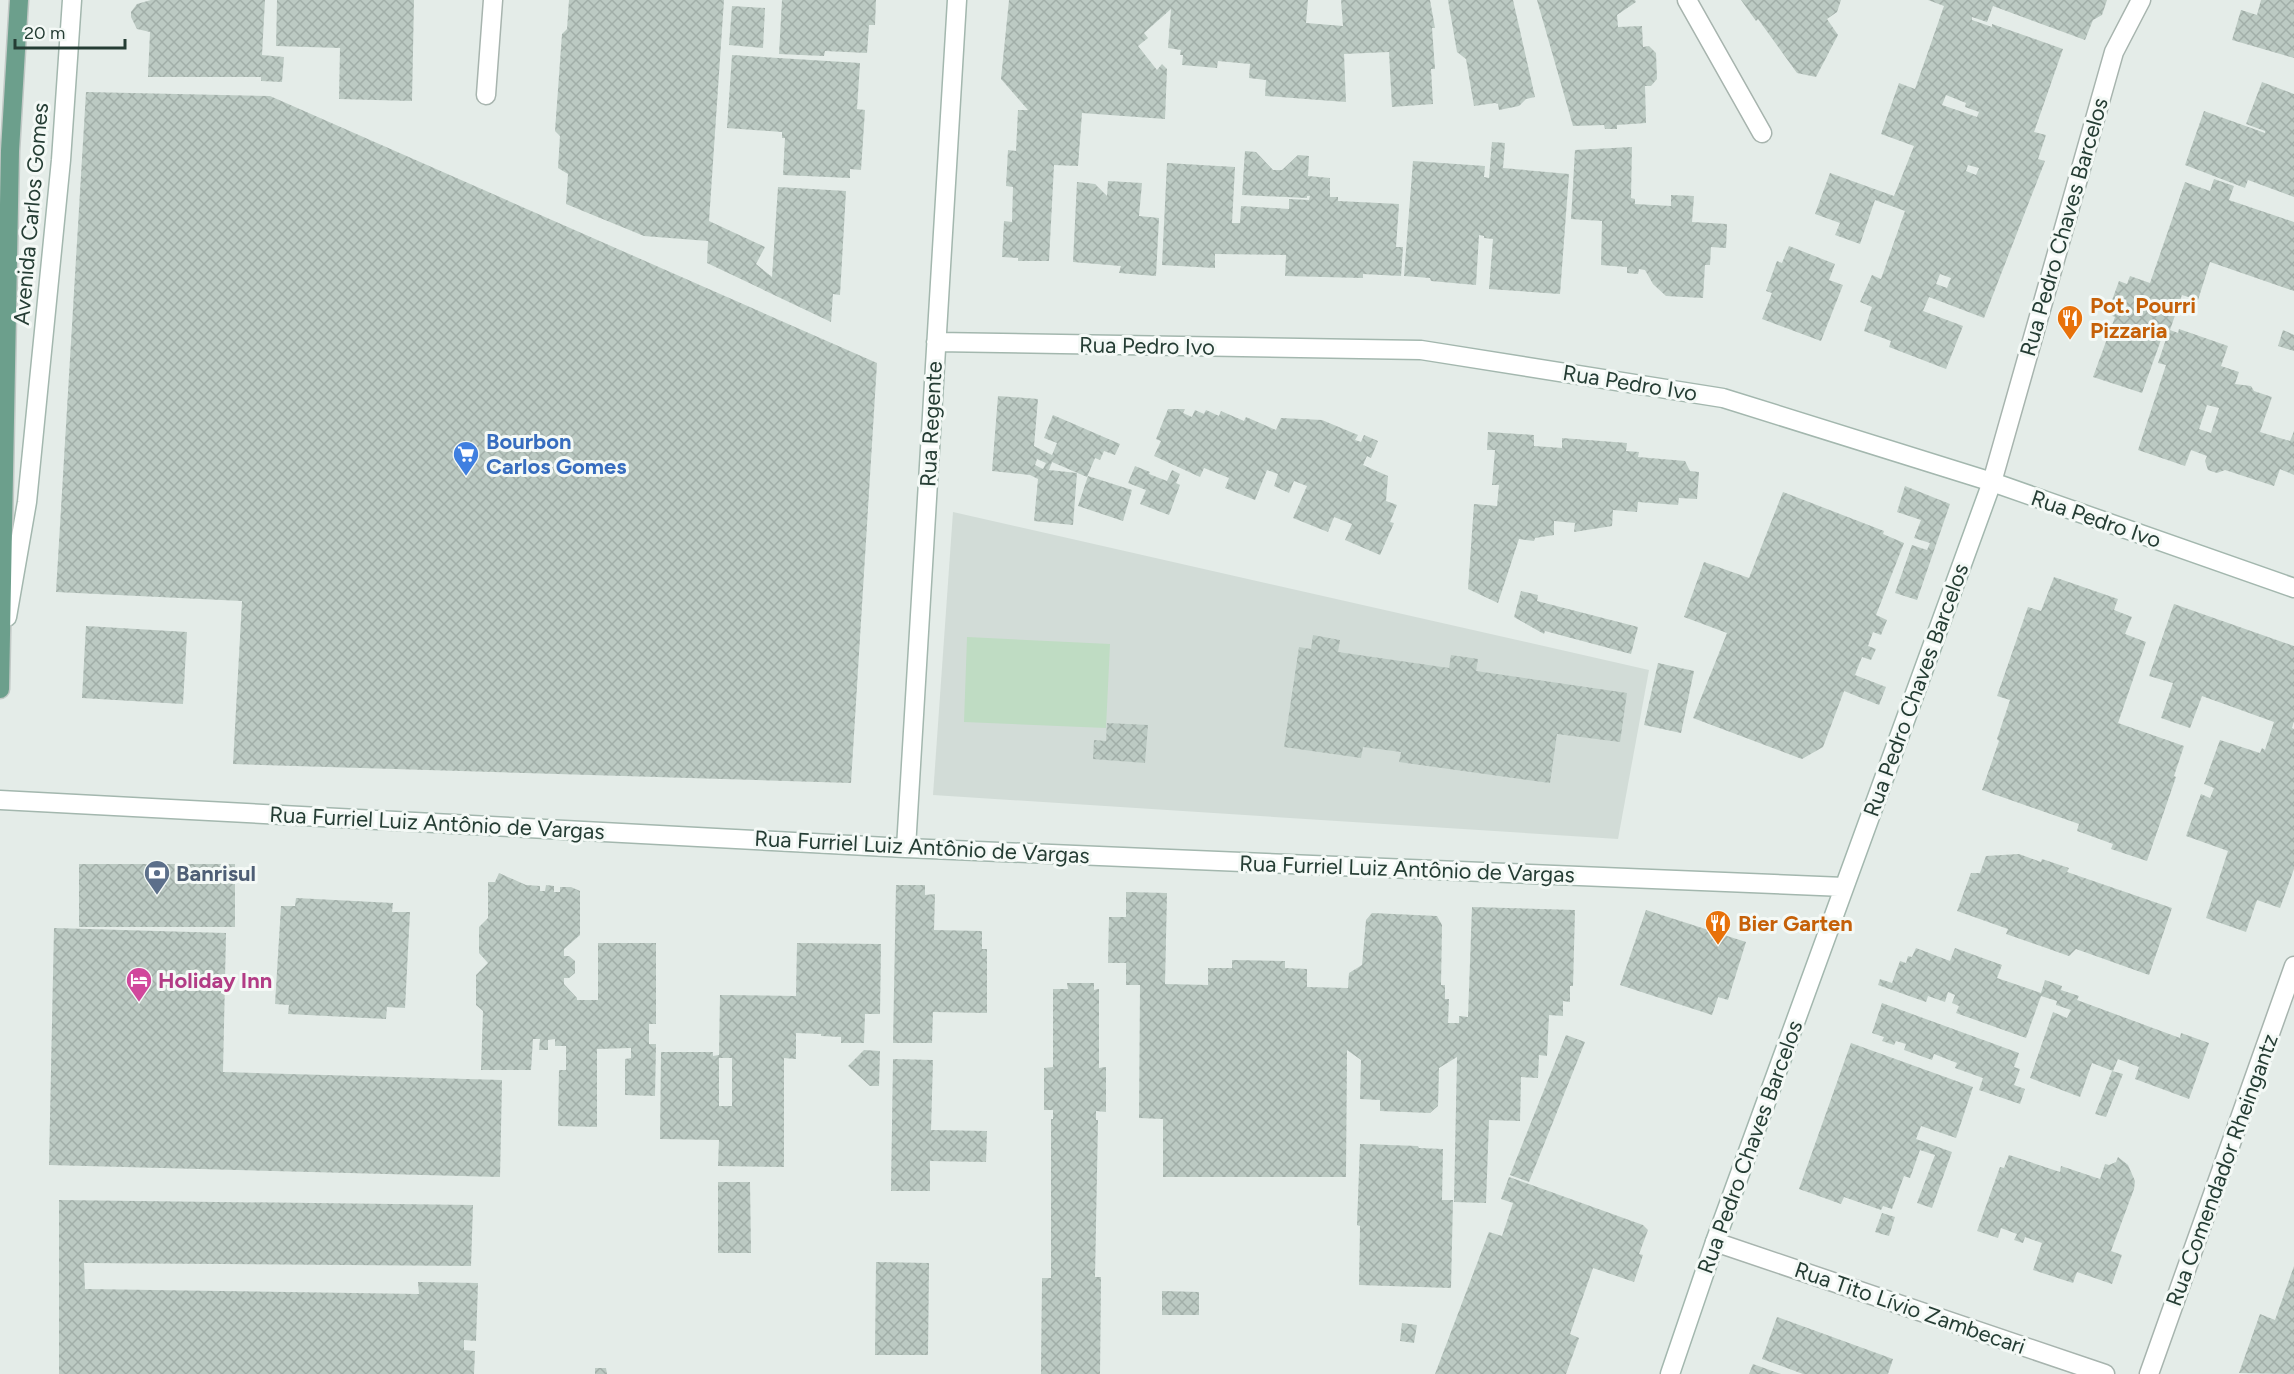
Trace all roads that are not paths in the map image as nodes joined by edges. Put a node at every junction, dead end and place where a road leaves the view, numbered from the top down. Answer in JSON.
{"nodes":[{"id":1,"x":19,"y":0,"type":"edge"},
{"id":2,"x":72,"y":0,"type":"edge"},
{"id":3,"x":493,"y":0,"type":"edge"},
{"id":4,"x":957,"y":0,"type":"edge"},
{"id":5,"x":1687,"y":0,"type":"edge"},
{"id":6,"x":2141,"y":0,"type":"edge"},
{"id":7,"x":486,"y":95,"type":"dead end"},
{"id":8,"x":1762,"y":133,"type":"dead end"},
{"id":9,"x":936,"y":342,"type":"junction"},
{"id":10,"x":1992,"y":482,"type":"junction"},
{"id":11,"x":2294,"y":588,"type":"edge"},
{"id":12,"x":2,"y":645,"type":"junction"},
{"id":13,"x":0,"y":689,"type":"edge"},
{"id":14,"x":0,"y":800,"type":"edge"},
{"id":15,"x":906,"y":848,"type":"junction"},
{"id":16,"x":1844,"y":887,"type":"junction"},
{"id":17,"x":2294,"y":966,"type":"edge"},
{"id":18,"x":1715,"y":1242,"type":"junction"},
{"id":19,"x":1670,"y":1374,"type":"edge"},
{"id":20,"x":2105,"y":1374,"type":"edge"},
{"id":21,"x":2150,"y":1374,"type":"edge"}],
"edges":[{"from":1,"to":12,"type":"main road","name":"Avenida Carlos Gomes"},
{"from":2,"to":12,"type":"street","name":"Avenida Carlos Gomes"},
{"from":3,"to":7,"type":"street"},
{"from":4,"to":9,"type":"street","name":"Rua Regente"},
{"from":5,"to":8,"type":"street"},
{"from":6,"to":10,"type":"street","name":"Rua Pedro Chaves Barcelos"},
{"from":9,"to":10,"type":"street","name":"Rua Pedro Ivo"},
{"from":9,"to":15,"type":"street","name":"Rua Regente"},
{"from":10,"to":11,"type":"street","name":"Rua Pedro Ivo"},
{"from":10,"to":16,"type":"street","name":"Rua Pedro Chaves Barcelos"},
{"from":12,"to":13,"type":"main road","name":"Avenida Carlos Gomes"},
{"from":14,"to":15,"type":"street","name":"Rua Furriel Luiz Antônio de Vargas"},
{"from":15,"to":16,"type":"street","name":"Rua Furriel Luiz Antônio de Vargas"},
{"from":16,"to":18,"type":"street","name":"Rua Pedro Chaves Barcelos"},
{"from":17,"to":21,"type":"street","name":"Rua Comendador Rheingantz"},
{"from":18,"to":19,"type":"street","name":"Rua Pedro Chaves Barcelos"},
{"from":18,"to":20,"type":"street","name":"Rua Tito Lívio Zambecari"}]}
